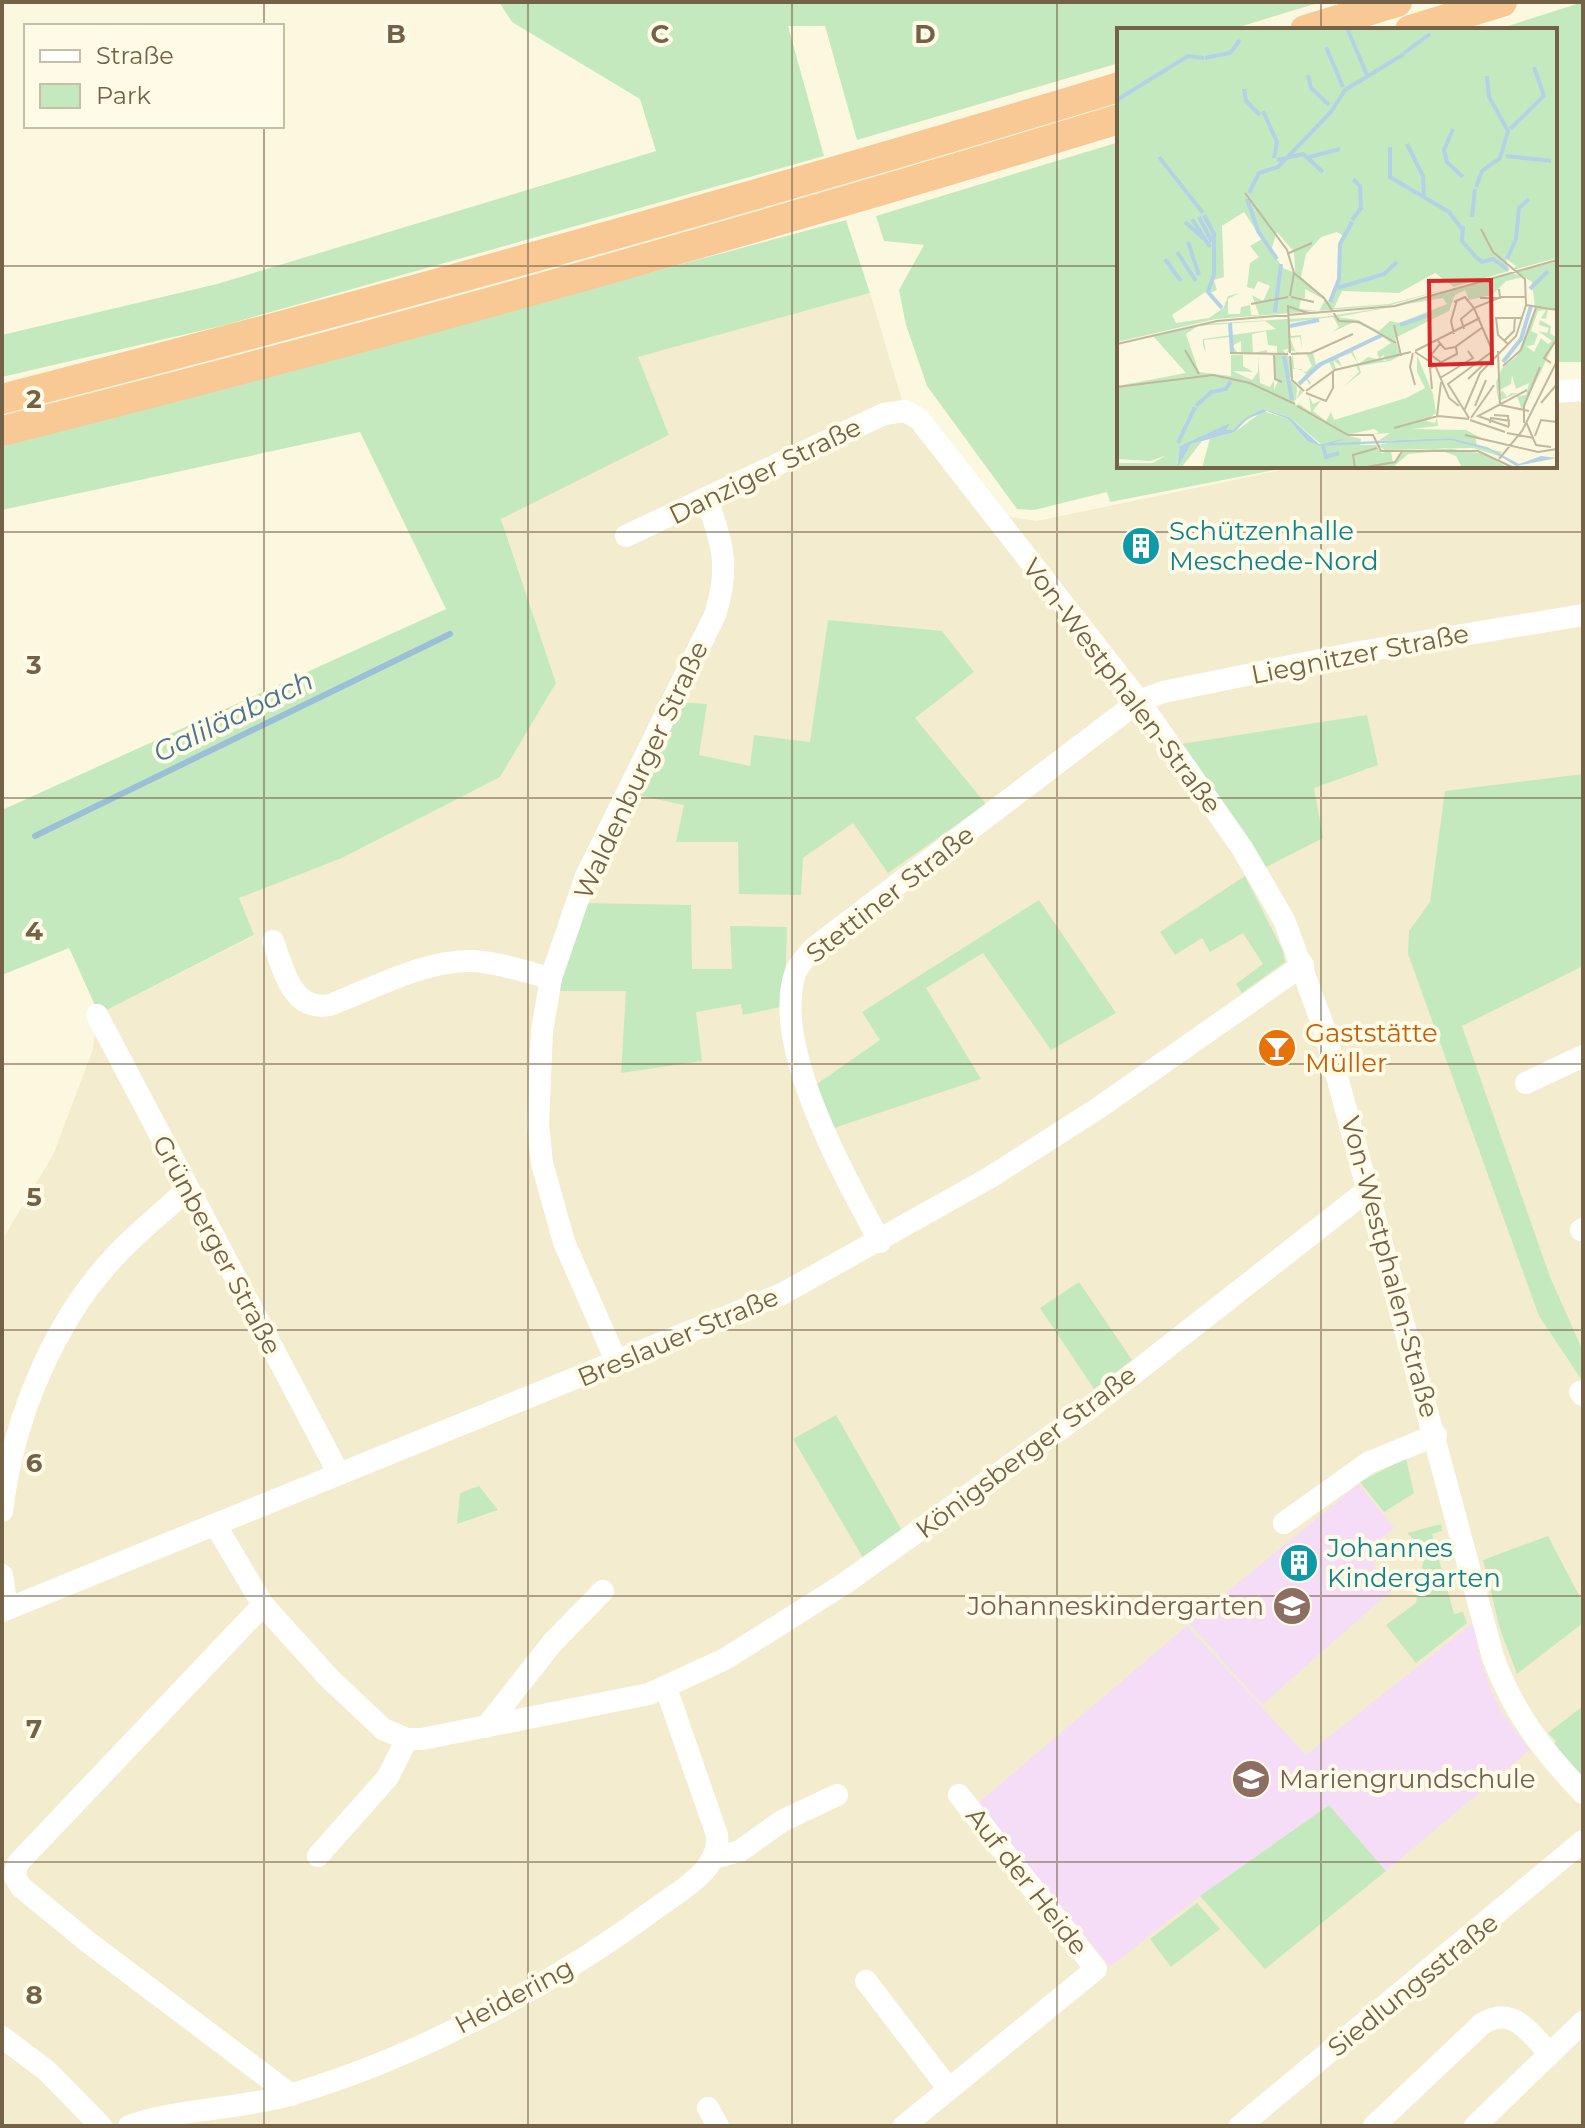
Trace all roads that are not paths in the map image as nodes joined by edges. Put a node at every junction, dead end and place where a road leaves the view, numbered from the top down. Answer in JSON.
{"nodes":[{"id":1,"x":1397,"y":2,"type":"edge"},
{"id":2,"x":1502,"y":2,"type":"edge"},
{"id":3,"x":1312,"y":28,"type":"edge"},
{"id":4,"x":1417,"y":28,"type":"edge"},
{"id":5,"x":1117,"y":88,"type":"edge"},
{"id":6,"x":1117,"y":120,"type":"edge"},
{"id":7,"x":1583,"y":390,"type":"edge"},
{"id":8,"x":1557,"y":392,"type":"edge"},
{"id":9,"x":2,"y":399,"type":"edge"},
{"id":10,"x":905,"y":411,"type":"joint"},
{"id":11,"x":2,"y":431,"type":"edge"},
{"id":12,"x":707,"y":500,"type":"junction"},
{"id":13,"x":626,"y":536,"type":"dead end"},
{"id":14,"x":1583,"y":615,"type":"edge"},
{"id":15,"x":1139,"y":701,"type":"junction"},
{"id":16,"x":273,"y":941,"type":"dead end"},
{"id":17,"x":1303,"y":965,"type":"junction"},
{"id":18,"x":551,"y":978,"type":"junction"},
{"id":19,"x":97,"y":1015,"type":"dead end"},
{"id":20,"x":1583,"y":1056,"type":"edge"},
{"id":21,"x":1526,"y":1083,"type":"dead end"},
{"id":22,"x":1369,"y":1189,"type":"junction"},
{"id":23,"x":187,"y":1190,"type":"junction"},
{"id":24,"x":880,"y":1242,"type":"junction"},
{"id":25,"x":617,"y":1363,"type":"junction"},
{"id":26,"x":1436,"y":1435,"type":"junction"},
{"id":27,"x":339,"y":1474,"type":"junction"},
{"id":28,"x":2,"y":1511,"type":"edge"},
{"id":29,"x":1284,"y":1523,"type":"dead end"},
{"id":30,"x":216,"y":1526,"type":"junction"},
{"id":31,"x":2,"y":1575,"type":"edge"},
{"id":32,"x":603,"y":1591,"type":"dead end"},
{"id":33,"x":263,"y":1605,"type":"junction"},
{"id":34,"x":5,"y":1610,"type":"edge"},
{"id":35,"x":666,"y":1688,"type":"junction"},
{"id":36,"x":486,"y":1727,"type":"junction"},
{"id":37,"x":407,"y":1739,"type":"junction"},
{"id":38,"x":1583,"y":1793,"type":"edge"},
{"id":39,"x":837,"y":1795,"type":"dead end"},
{"id":40,"x":959,"y":1795,"type":"dead end"},
{"id":41,"x":1583,"y":1841,"type":"edge"},
{"id":42,"x":318,"y":1856,"type":"dead end"},
{"id":43,"x":714,"y":1858,"type":"junction"},
{"id":44,"x":8,"y":1877,"type":"edge"},
{"id":45,"x":866,"y":1981,"type":"dead end"},
{"id":46,"x":1583,"y":2022,"type":"edge"},
{"id":47,"x":2,"y":2037,"type":"edge"},
{"id":48,"x":1550,"y":2054,"type":"junction"},
{"id":49,"x":948,"y":2088,"type":"junction"},
{"id":50,"x":291,"y":2095,"type":"junction"},
{"id":51,"x":101,"y":2126,"type":"edge"},
{"id":52,"x":129,"y":2126,"type":"edge"},
{"id":53,"x":904,"y":2126,"type":"edge"},
{"id":54,"x":1240,"y":2126,"type":"edge"},
{"id":55,"x":1374,"y":2126,"type":"edge"},
{"id":56,"x":1475,"y":2126,"type":"edge"}],
"edges":[{"from":1,"to":3,"type":"highway"},
{"from":2,"to":4,"type":"highway"},
{"from":5,"to":9,"type":"highway"},
{"from":6,"to":11,"type":"highway"},
{"from":7,"to":8,"type":"street"},
{"from":10,"to":12,"type":"street","name":"Danziger Straße"},
{"from":10,"to":15,"type":"street","name":"Von-Westphalen-Straße"},
{"from":12,"to":13,"type":"street","name":"Danziger Straße"},
{"from":12,"to":18,"type":"street","name":"Waldenburger Straße"},
{"from":14,"to":15,"type":"street","name":"Liegnitzer Straße"},
{"from":15,"to":17,"type":"street","name":"Von-Westphalen-Straße"},
{"from":15,"to":24,"type":"street","name":"Stettiner Straße"},
{"from":16,"to":18,"type":"street"},
{"from":17,"to":22,"type":"street","name":"Von-Westphalen-Straße"},
{"from":17,"to":24,"type":"street","name":"Breslauer Straße"},
{"from":18,"to":25,"type":"street","name":"Waldenburger Straße"},
{"from":19,"to":23,"type":"street","name":"Grünberger Straße"},
{"from":20,"to":21,"type":"street"},
{"from":22,"to":26,"type":"street","name":"Von-Westphalen-Straße"},
{"from":22,"to":35,"type":"street","name":"Königsberger Straße"},
{"from":23,"to":27,"type":"street","name":"Grünberger Straße"},
{"from":23,"to":28,"type":"street"},
{"from":24,"to":25,"type":"street","name":"Breslauer Straße"},
{"from":25,"to":27,"type":"street","name":"Breslauer Straße"},
{"from":26,"to":29,"type":"street"},
{"from":26,"to":38,"type":"street","name":"Von-Westphalen-Straße"},
{"from":27,"to":30,"type":"street","name":"Breslauer Straße"},
{"from":30,"to":33,"type":"street"},
{"from":30,"to":34,"type":"street","name":"Breslauer Straße"},
{"from":31,"to":34,"type":"street"},
{"from":32,"to":36,"type":"street"},
{"from":33,"to":37,"type":"street"},
{"from":33,"to":44,"type":"street"},
{"from":35,"to":36,"type":"street"},
{"from":35,"to":43,"type":"street"},
{"from":36,"to":37,"type":"street"},
{"from":37,"to":42,"type":"street"},
{"from":39,"to":43,"type":"street","name":"Heidering"},
{"from":40,"to":49,"type":"street","name":"Auf der Heide"},
{"from":41,"to":54,"type":"street","name":"Siedlungsstraße"},
{"from":43,"to":50,"type":"street","name":"Heidering"},
{"from":44,"to":50,"type":"street"},
{"from":45,"to":49,"type":"street"},
{"from":46,"to":48,"type":"street"},
{"from":47,"to":51,"type":"street"},
{"from":48,"to":55,"type":"street"},
{"from":48,"to":56,"type":"street"},
{"from":49,"to":53,"type":"street","name":"Auf der Heide"},
{"from":50,"to":52,"type":"street","name":"Heidering"}]}
